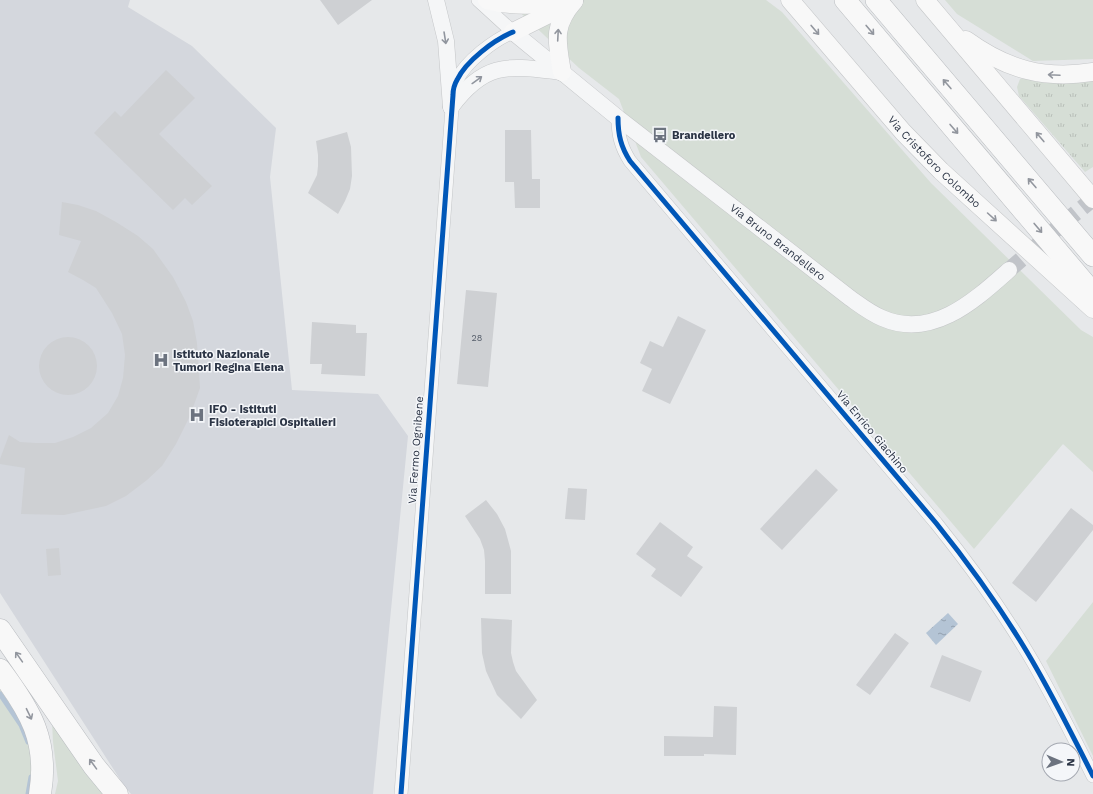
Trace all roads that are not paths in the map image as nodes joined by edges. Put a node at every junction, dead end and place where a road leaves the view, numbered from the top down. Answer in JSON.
{"nodes":[{"id":1,"x":436,"y":0,"type":"edge"},
{"id":2,"x":478,"y":0,"type":"edge"},
{"id":3,"x":487,"y":0,"type":"edge"},
{"id":4,"x":790,"y":0,"type":"edge"},
{"id":5,"x":845,"y":0,"type":"edge"},
{"id":6,"x":876,"y":0,"type":"edge"},
{"id":7,"x":925,"y":0,"type":"edge"},
{"id":8,"x":575,"y":1,"type":"edge"},
{"id":9,"x":947,"y":26,"type":"junction"},
{"id":10,"x":513,"y":32,"type":"junction"},
{"id":11,"x":562,"y":72,"type":"junction"},
{"id":12,"x":1093,"y":72,"type":"edge"},
{"id":13,"x":451,"y":108,"type":"junction"},
{"id":14,"x":618,"y":118,"type":"junction"},
{"id":15,"x":1093,"y":199,"type":"edge"},
{"id":16,"x":1093,"y":256,"type":"edge"},
{"id":17,"x":1009,"y":270,"type":"tunnel mouth"},
{"id":18,"x":1093,"y":293,"type":"edge"},
{"id":19,"x":1093,"y":309,"type":"edge"},
{"id":20,"x":0,"y":630,"type":"edge"},
{"id":21,"x":0,"y":670,"type":"edge"},
{"id":22,"x":1093,"y":776,"type":"edge"},
{"id":23,"x":40,"y":794,"type":"edge"},
{"id":24,"x":117,"y":794,"type":"edge"},
{"id":25,"x":401,"y":794,"type":"edge"}],
"edges":[{"from":1,"to":13,"type":"street","one_way":true},
{"from":2,"to":10,"type":"street"},
{"from":3,"to":8,"type":"main road"},
{"from":4,"to":19,"type":"main road","name":"Via Cristoforo Colombo","one_way":true},
{"from":5,"to":18,"type":"highway","one_way":true},
{"from":16,"to":6,"type":"highway","one_way":true},
{"from":7,"to":9,"type":"main road"},
{"from":8,"to":10,"type":"main road"},
{"from":11,"to":8,"type":"main road","one_way":true},
{"from":12,"to":9,"type":"main road","one_way":true},
{"from":15,"to":9,"type":"main road","one_way":true},
{"from":10,"to":11,"type":"street","name":"Via Bruno Brandellero"},
{"from":10,"to":13,"type":"street","name":"Via Fermo Ognibene"},
{"from":13,"to":11,"type":"street","one_way":true},
{"from":11,"to":14,"type":"street","name":"Via Bruno Brandellero"},
{"from":13,"to":25,"type":"street","name":"Via Fermo Ognibene"},
{"from":14,"to":17,"type":"street","name":"Via Bruno Brandellero"},
{"from":14,"to":22,"type":"street","name":"Via Enrico Giachino"},
{"from":24,"to":20,"type":"highway","one_way":true},
{"from":21,"to":23,"type":"highway","one_way":true}]}
